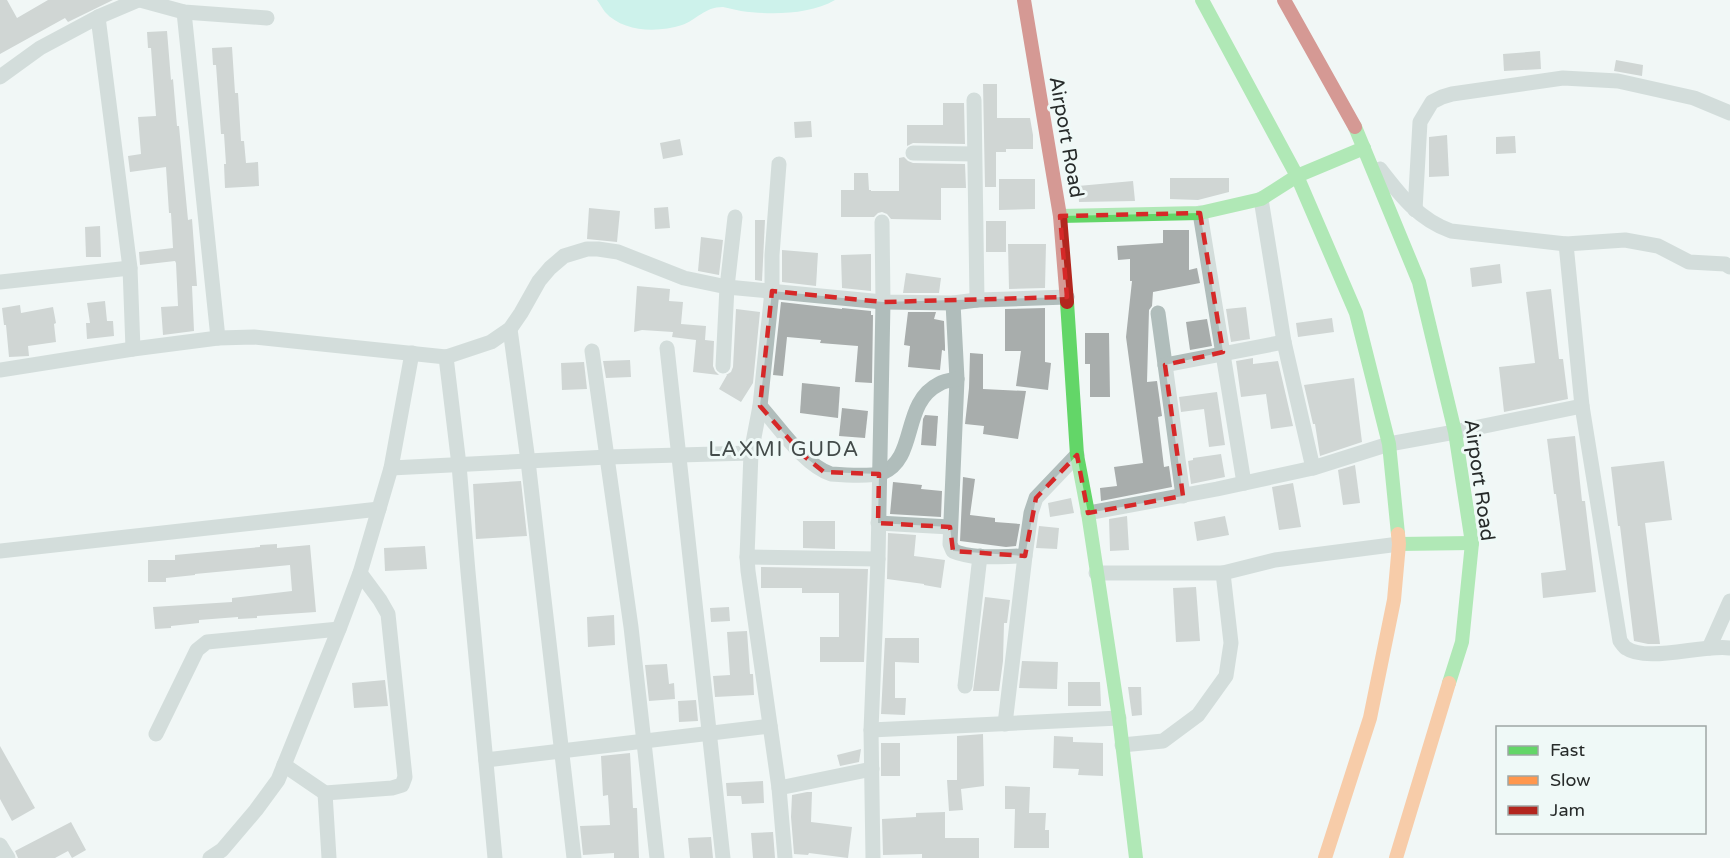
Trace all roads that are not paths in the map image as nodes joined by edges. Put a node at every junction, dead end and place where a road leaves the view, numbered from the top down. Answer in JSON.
{"nodes":[{"id":1,"x":1024,"y":0,"type":"edge"},
{"id":2,"x":1202,"y":0,"type":"edge"},
{"id":3,"x":1284,"y":0,"type":"edge"},
{"id":4,"x":131,"y":1,"type":"edge"},
{"id":5,"x":184,"y":12,"type":"junction"},
{"id":6,"x":98,"y":17,"type":"junction"},
{"id":7,"x":267,"y":18,"type":"dead end"},
{"id":8,"x":0,"y":77,"type":"edge"},
{"id":9,"x":974,"y":100,"type":"dead end"},
{"id":10,"x":1730,"y":113,"type":"edge"},
{"id":11,"x":1364,"y":148,"type":"junction"},
{"id":12,"x":913,"y":153,"type":"dead end"},
{"id":13,"x":974,"y":154,"type":"junction"},
{"id":14,"x":778,"y":164,"type":"dead end"},
{"id":15,"x":1297,"y":176,"type":"junction"},
{"id":16,"x":1261,"y":199,"type":"junction"},
{"id":17,"x":1415,"y":210,"type":"junction"},
{"id":18,"x":1200,"y":213,"type":"junction"},
{"id":19,"x":1060,"y":216,"type":"junction"},
{"id":20,"x":735,"y":217,"type":"dead end"},
{"id":21,"x":882,"y":222,"type":"dead end"},
{"id":22,"x":1566,"y":244,"type":"junction"},
{"id":23,"x":1728,"y":264,"type":"edge"},
{"id":24,"x":130,"y":268,"type":"junction"},
{"id":25,"x":0,"y":282,"type":"edge"},
{"id":26,"x":727,"y":287,"type":"junction"},
{"id":27,"x":772,"y":291,"type":"junction"},
{"id":28,"x":1067,"y":297,"type":"junction"},
{"id":29,"x":976,"y":300,"type":"junction"},
{"id":30,"x":884,"y":302,"type":"junction"},
{"id":31,"x":954,"y":303,"type":"junction"},
{"id":32,"x":1158,"y":313,"type":"dead end"},
{"id":33,"x":510,"y":329,"type":"junction"},
{"id":34,"x":218,"y":338,"type":"junction"},
{"id":35,"x":1284,"y":342,"type":"junction"},
{"id":36,"x":666,"y":348,"type":"dead end"},
{"id":37,"x":133,"y":349,"type":"junction"},
{"id":38,"x":592,"y":351,"type":"dead end"},
{"id":39,"x":1223,"y":352,"type":"junction"},
{"id":40,"x":412,"y":353,"type":"junction"},
{"id":41,"x":446,"y":357,"type":"junction"},
{"id":42,"x":1165,"y":365,"type":"junction"},
{"id":43,"x":723,"y":366,"type":"dead end"},
{"id":44,"x":0,"y":370,"type":"edge"},
{"id":45,"x":957,"y":379,"type":"junction"},
{"id":46,"x":760,"y":406,"type":"junction"},
{"id":47,"x":1582,"y":406,"type":"junction"},
{"id":48,"x":1455,"y":432,"type":"junction"},
{"id":49,"x":1389,"y":444,"type":"junction"},
{"id":50,"x":751,"y":453,"type":"junction"},
{"id":51,"x":677,"y":455,"type":"junction"},
{"id":52,"x":1077,"y":455,"type":"junction"},
{"id":53,"x":608,"y":457,"type":"junction"},
{"id":54,"x":528,"y":461,"type":"junction"},
{"id":55,"x":459,"y":465,"type":"junction"},
{"id":56,"x":391,"y":468,"type":"junction"},
{"id":57,"x":1313,"y":468,"type":"junction"},
{"id":58,"x":879,"y":474,"type":"junction"},
{"id":59,"x":1244,"y":483,"type":"junction"},
{"id":60,"x":1183,"y":496,"type":"junction"},
{"id":61,"x":379,"y":509,"type":"junction"},
{"id":62,"x":1088,"y":513,"type":"junction"},
{"id":63,"x":878,"y":523,"type":"junction"},
{"id":64,"x":950,"y":527,"type":"junction"},
{"id":65,"x":1472,"y":543,"type":"junction"},
{"id":66,"x":1400,"y":544,"type":"junction"},
{"id":67,"x":0,"y":550,"type":"edge"},
{"id":68,"x":980,"y":556,"type":"junction"},
{"id":69,"x":1025,"y":556,"type":"junction"},
{"id":70,"x":747,"y":557,"type":"junction"},
{"id":71,"x":878,"y":559,"type":"junction"},
{"id":72,"x":360,"y":573,"type":"junction"},
{"id":73,"x":1096,"y":573,"type":"junction"},
{"id":74,"x":1223,"y":573,"type":"junction"},
{"id":75,"x":1730,"y":601,"type":"edge"},
{"id":76,"x":339,"y":629,"type":"junction"},
{"id":77,"x":1709,"y":648,"type":"junction"},
{"id":78,"x":1730,"y":648,"type":"edge"},
{"id":79,"x":965,"y":686,"type":"dead end"},
{"id":80,"x":1119,"y":718,"type":"junction"},
{"id":81,"x":1005,"y":724,"type":"junction"},
{"id":82,"x":770,"y":726,"type":"junction"},
{"id":83,"x":871,"y":730,"type":"junction"},
{"id":84,"x":156,"y":734,"type":"dead end"},
{"id":85,"x":710,"y":735,"type":"junction"},
{"id":86,"x":644,"y":742,"type":"junction"},
{"id":87,"x":1122,"y":745,"type":"junction"},
{"id":88,"x":561,"y":752,"type":"junction"},
{"id":89,"x":486,"y":760,"type":"junction"},
{"id":90,"x":284,"y":765,"type":"junction"},
{"id":91,"x":872,"y":769,"type":"junction"},
{"id":92,"x":778,"y":788,"type":"junction"},
{"id":93,"x":325,"y":793,"type":"junction"},
{"id":94,"x":0,"y":845,"type":"edge"},
{"id":95,"x":219,"y":855,"type":"edge"},
{"id":96,"x":8,"y":858,"type":"edge"},
{"id":97,"x":329,"y":858,"type":"edge"},
{"id":98,"x":495,"y":858,"type":"edge"},
{"id":99,"x":574,"y":858,"type":"edge"},
{"id":100,"x":657,"y":858,"type":"edge"},
{"id":101,"x":723,"y":858,"type":"edge"},
{"id":102,"x":785,"y":858,"type":"edge"},
{"id":103,"x":873,"y":858,"type":"edge"},
{"id":104,"x":1136,"y":858,"type":"edge"},
{"id":105,"x":1325,"y":858,"type":"edge"},
{"id":106,"x":1396,"y":858,"type":"edge"}],
"edges":[{"from":1,"to":19,"type":"main road","name":"Airport Road"},
{"from":2,"to":15,"type":"main road"},
{"from":3,"to":11,"type":"main road","name":"Airport Road"},
{"from":4,"to":5,"type":"street"},
{"from":4,"to":6,"type":"street"},
{"from":5,"to":7,"type":"street"},
{"from":5,"to":34,"type":"street"},
{"from":6,"to":8,"type":"street"},
{"from":6,"to":24,"type":"street"},
{"from":9,"to":13,"type":"street"},
{"from":10,"to":17,"type":"street"},
{"from":11,"to":15,"type":"main road","name":"Airport Road"},
{"from":11,"to":17,"type":"street"},
{"from":11,"to":48,"type":"main road","name":"Airport Road"},
{"from":12,"to":13,"type":"street"},
{"from":13,"to":29,"type":"street"},
{"from":14,"to":27,"type":"street"},
{"from":15,"to":16,"type":"main road","name":"Airport Road"},
{"from":15,"to":49,"type":"main road"},
{"from":16,"to":18,"type":"main road","name":"Airport Road"},
{"from":16,"to":35,"type":"street"},
{"from":17,"to":22,"type":"street"},
{"from":18,"to":19,"type":"main road","name":"Airport Road"},
{"from":18,"to":39,"type":"street"},
{"from":19,"to":28,"type":"main road"},
{"from":20,"to":26,"type":"street"},
{"from":21,"to":30,"type":"street"},
{"from":22,"to":23,"type":"street"},
{"from":22,"to":47,"type":"street"},
{"from":24,"to":25,"type":"street"},
{"from":24,"to":37,"type":"street"},
{"from":26,"to":27,"type":"street"},
{"from":26,"to":33,"type":"street"},
{"from":26,"to":43,"type":"street"},
{"from":27,"to":30,"type":"street"},
{"from":27,"to":46,"type":"street"},
{"from":28,"to":29,"type":"street"},
{"from":28,"to":52,"type":"main road"},
{"from":29,"to":31,"type":"street"},
{"from":30,"to":31,"type":"street"},
{"from":30,"to":58,"type":"street"},
{"from":31,"to":45,"type":"street"},
{"from":32,"to":42,"type":"street"},
{"from":33,"to":41,"type":"street"},
{"from":33,"to":54,"type":"street"},
{"from":34,"to":37,"type":"street"},
{"from":34,"to":40,"type":"street"},
{"from":35,"to":39,"type":"street"},
{"from":35,"to":57,"type":"street"},
{"from":36,"to":51,"type":"street"},
{"from":37,"to":44,"type":"street"},
{"from":38,"to":53,"type":"street"},
{"from":39,"to":42,"type":"street"},
{"from":39,"to":59,"type":"street"},
{"from":40,"to":41,"type":"street"},
{"from":40,"to":56,"type":"street"},
{"from":41,"to":55,"type":"street"},
{"from":42,"to":60,"type":"street"},
{"from":45,"to":58,"type":"street"},
{"from":45,"to":64,"type":"street"},
{"from":46,"to":50,"type":"street"},
{"from":46,"to":58,"type":"street"},
{"from":47,"to":48,"type":"street"},
{"from":47,"to":77,"type":"street"},
{"from":48,"to":49,"type":"street"},
{"from":48,"to":65,"type":"main road","name":"Airport Road"},
{"from":49,"to":57,"type":"street"},
{"from":49,"to":66,"type":"main road"},
{"from":50,"to":51,"type":"street"},
{"from":50,"to":70,"type":"street"},
{"from":51,"to":53,"type":"street"},
{"from":51,"to":85,"type":"street"},
{"from":52,"to":62,"type":"main road"},
{"from":52,"to":69,"type":"street"},
{"from":53,"to":54,"type":"street"},
{"from":53,"to":86,"type":"street"},
{"from":54,"to":55,"type":"street"},
{"from":54,"to":88,"type":"street"},
{"from":55,"to":56,"type":"street"},
{"from":55,"to":89,"type":"street"},
{"from":56,"to":61,"type":"street"},
{"from":57,"to":59,"type":"street"},
{"from":58,"to":63,"type":"street"},
{"from":59,"to":60,"type":"street"},
{"from":60,"to":62,"type":"street"},
{"from":61,"to":67,"type":"street"},
{"from":61,"to":72,"type":"street"},
{"from":62,"to":73,"type":"main road"},
{"from":63,"to":64,"type":"street"},
{"from":63,"to":71,"type":"street"},
{"from":64,"to":68,"type":"street"},
{"from":65,"to":66,"type":"main road"},
{"from":65,"to":106,"type":"main road","name":"Airport Road"},
{"from":66,"to":74,"type":"street"},
{"from":66,"to":105,"type":"main road"},
{"from":68,"to":69,"type":"street"},
{"from":68,"to":79,"type":"street"},
{"from":69,"to":81,"type":"street"},
{"from":70,"to":71,"type":"street"},
{"from":70,"to":82,"type":"street"},
{"from":71,"to":83,"type":"street"},
{"from":72,"to":76,"type":"street"},
{"from":72,"to":93,"type":"street"},
{"from":73,"to":74,"type":"street"},
{"from":73,"to":80,"type":"main road"},
{"from":74,"to":87,"type":"street"},
{"from":75,"to":77,"type":"street"},
{"from":76,"to":84,"type":"street"},
{"from":76,"to":90,"type":"street"},
{"from":77,"to":78,"type":"street"},
{"from":80,"to":81,"type":"street"},
{"from":80,"to":87,"type":"main road"},
{"from":81,"to":83,"type":"street"},
{"from":82,"to":85,"type":"street"},
{"from":82,"to":92,"type":"street"},
{"from":83,"to":91,"type":"street"},
{"from":85,"to":86,"type":"street"},
{"from":85,"to":101,"type":"street"},
{"from":86,"to":88,"type":"street"},
{"from":86,"to":100,"type":"street"},
{"from":87,"to":104,"type":"main road"},
{"from":88,"to":89,"type":"street"},
{"from":88,"to":99,"type":"street"},
{"from":89,"to":98,"type":"street"},
{"from":90,"to":93,"type":"street"},
{"from":90,"to":95,"type":"street"},
{"from":91,"to":92,"type":"street"},
{"from":91,"to":103,"type":"street"},
{"from":92,"to":102,"type":"street"},
{"from":93,"to":97,"type":"street"},
{"from":94,"to":96,"type":"street"}]}
